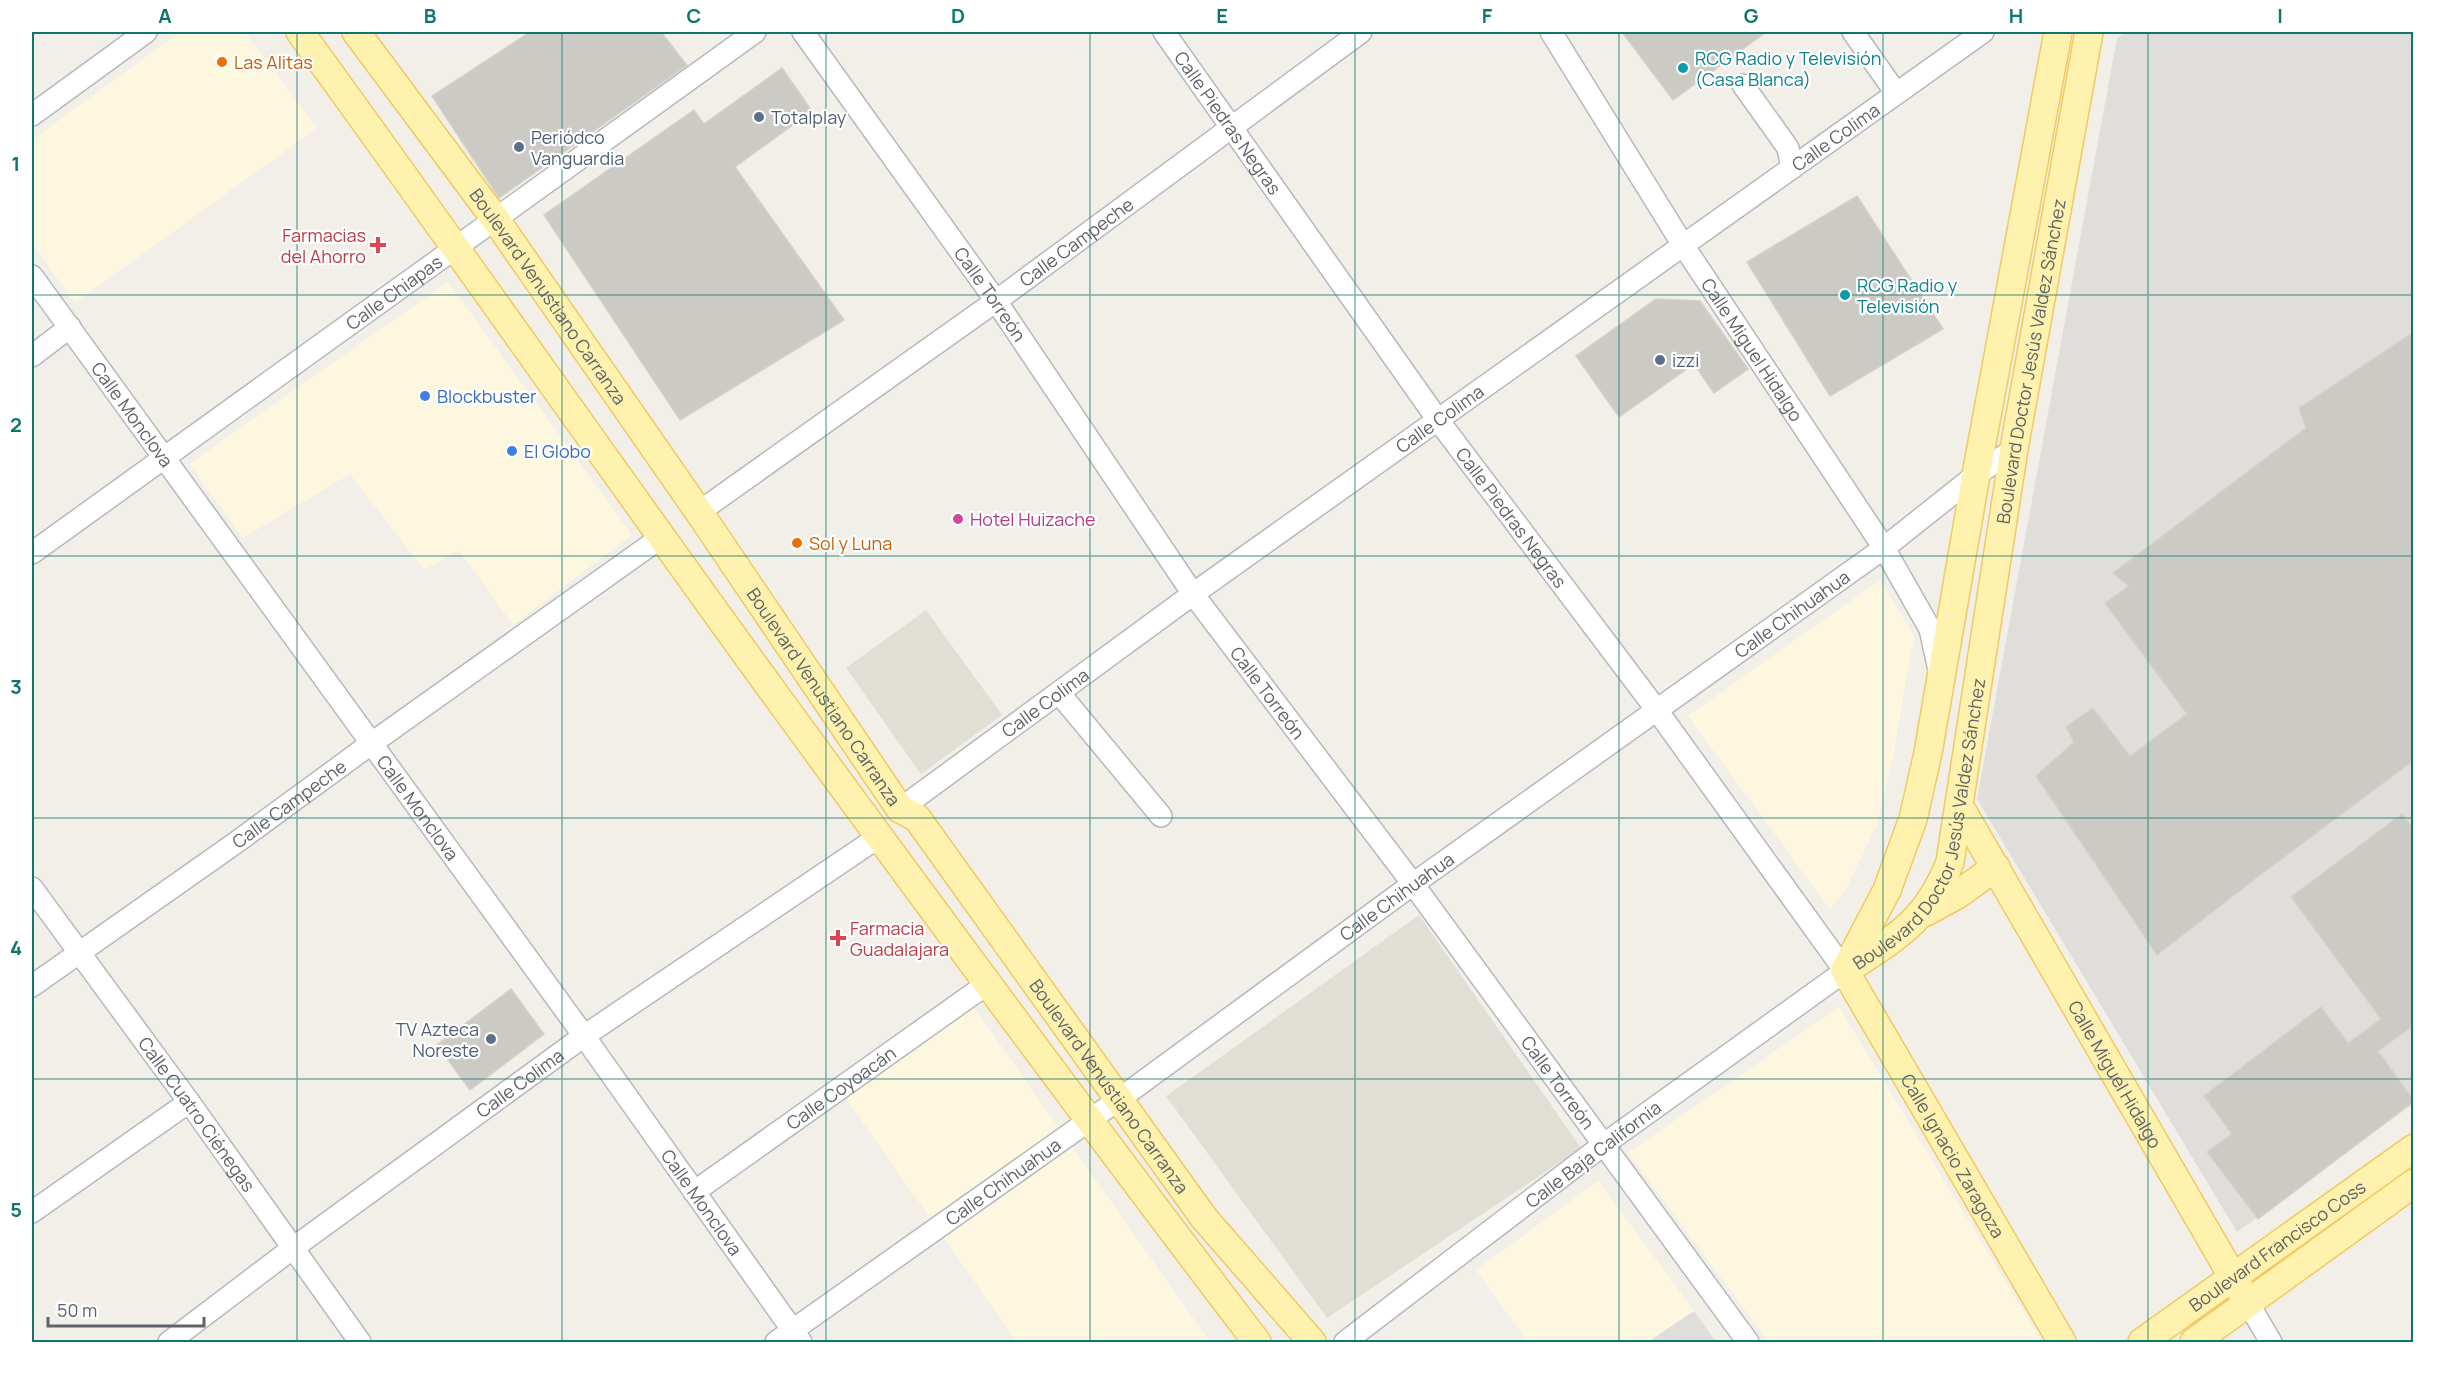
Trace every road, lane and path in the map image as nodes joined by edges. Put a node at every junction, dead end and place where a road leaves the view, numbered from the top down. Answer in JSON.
{"nodes":[{"id":1,"x":146,"y":32,"type":"edge"},
{"id":2,"x":300,"y":32,"type":"edge"},
{"id":3,"x":356,"y":32,"type":"edge"},
{"id":4,"x":755,"y":32,"type":"edge"},
{"id":5,"x":803,"y":32,"type":"edge"},
{"id":6,"x":1164,"y":32,"type":"edge"},
{"id":7,"x":1361,"y":32,"type":"edge"},
{"id":8,"x":1551,"y":32,"type":"edge"},
{"id":9,"x":1853,"y":32,"type":"edge"},
{"id":10,"x":1983,"y":32,"type":"edge"},
{"id":11,"x":2058,"y":32,"type":"edge"},
{"id":12,"x":2089,"y":32,"type":"edge"},
{"id":13,"x":1743,"y":85,"type":"dead end"},
{"id":14,"x":1896,"y":93,"type":"junction"},
{"id":15,"x":32,"y":115,"type":"edge"},
{"id":16,"x":1231,"y":126,"type":"junction"},
{"id":17,"x":1792,"y":168,"type":"junction"},
{"id":18,"x":496,"y":220,"type":"junction"},
{"id":19,"x":1683,"y":244,"type":"junction"},
{"id":20,"x":457,"y":248,"type":"junction"},
{"id":21,"x":32,"y":276,"type":"edge"},
{"id":22,"x":996,"y":301,"type":"junction"},
{"id":23,"x":70,"y":327,"type":"junction"},
{"id":24,"x":32,"y":356,"type":"edge"},
{"id":25,"x":1438,"y":420,"type":"junction"},
{"id":26,"x":2014,"y":449,"type":"junction"},
{"id":27,"x":164,"y":456,"type":"junction"},
{"id":28,"x":1976,"y":475,"type":"junction"},
{"id":29,"x":699,"y":512,"type":"junction"},
{"id":30,"x":663,"y":536,"type":"junction"},
{"id":31,"x":1884,"y":548,"type":"junction"},
{"id":32,"x":32,"y":553,"type":"edge"},
{"id":33,"x":1193,"y":594,"type":"junction"},
{"id":34,"x":1941,"y":675,"type":"junction"},
{"id":35,"x":1059,"y":693,"type":"junction"},
{"id":36,"x":1656,"y":709,"type":"junction"},
{"id":37,"x":1932,"y":731,"type":"junction"},
{"id":38,"x":1969,"y":739,"type":"junction"},
{"id":39,"x":372,"y":743,"type":"junction"},
{"id":40,"x":1960,"y":807,"type":"junction"},
{"id":41,"x":900,"y":809,"type":"junction"},
{"id":42,"x":1161,"y":816,"type":"dead end"},
{"id":43,"x":880,"y":836,"type":"junction"},
{"id":44,"x":1996,"y":867,"type":"junction"},
{"id":45,"x":1413,"y":884,"type":"junction"},
{"id":46,"x":32,"y":888,"type":"edge"},
{"id":47,"x":1922,"y":914,"type":"junction"},
{"id":48,"x":78,"y":952,"type":"junction"},
{"id":49,"x":1845,"y":971,"type":"junction"},
{"id":50,"x":987,"y":984,"type":"junction"},
{"id":51,"x":32,"y":986,"type":"edge"},
{"id":52,"x":584,"y":1036,"type":"junction"},
{"id":53,"x":1118,"y":1100,"type":"junction"},
{"id":54,"x":189,"y":1101,"type":"junction"},
{"id":55,"x":1088,"y":1121,"type":"junction"},
{"id":56,"x":1603,"y":1145,"type":"junction"},
{"id":57,"x":2414,"y":1148,"type":"edge"},
{"id":58,"x":2414,"y":1183,"type":"edge"},
{"id":59,"x":694,"y":1192,"type":"junction"},
{"id":60,"x":32,"y":1212,"type":"edge"},
{"id":61,"x":293,"y":1248,"type":"junction"},
{"id":62,"x":2233,"y":1277,"type":"junction"},
{"id":63,"x":2248,"y":1303,"type":"junction"},
{"id":64,"x":790,"y":1338,"type":"edge"},
{"id":65,"x":169,"y":1342,"type":"edge"},
{"id":66,"x":360,"y":1342,"type":"edge"},
{"id":67,"x":1257,"y":1342,"type":"edge"},
{"id":68,"x":1312,"y":1342,"type":"edge"},
{"id":69,"x":1345,"y":1342,"type":"edge"},
{"id":70,"x":1748,"y":1342,"type":"edge"},
{"id":71,"x":2062,"y":1342,"type":"edge"},
{"id":72,"x":2142,"y":1342,"type":"edge"},
{"id":73,"x":2194,"y":1342,"type":"edge"},
{"id":74,"x":2271,"y":1342,"type":"edge"}],
"edges":[{"from":1,"to":15,"type":"street"},
{"from":2,"to":20,"type":"main road","name":"Boulevard Venustiano Carranza"},
{"from":3,"to":18,"type":"main road","name":"Boulevard Venustiano Carranza"},
{"from":4,"to":18,"type":"street","name":"Calle Chiapas"},
{"from":5,"to":22,"type":"street","name":"Calle Torreón"},
{"from":6,"to":16,"type":"street","name":"Calle Piedras Negras"},
{"from":7,"to":16,"type":"street","name":"Calle Campeche"},
{"from":8,"to":19,"type":"street","name":"Calle Miguel Hidalgo"},
{"from":9,"to":14,"type":"street"},
{"from":10,"to":14,"type":"street","name":"Calle Colima"},
{"from":11,"to":28,"type":"main road","name":"Boulevard Doctor Jesús Valdez Sánchez"},
{"from":12,"to":26,"type":"main road","name":"Boulevard Doctor Jesús Valdez Sánchez"},
{"from":13,"to":17,"type":"street"},
{"from":14,"to":17,"type":"street","name":"Calle Colima"},
{"from":16,"to":22,"type":"street","name":"Calle Campeche"},
{"from":16,"to":25,"type":"street","name":"Calle Piedras Negras"},
{"from":17,"to":19,"type":"street","name":"Calle Colima"},
{"from":18,"to":20,"type":"street","name":"Calle Chiapas"},
{"from":18,"to":29,"type":"main road","name":"Boulevard Venustiano Carranza"},
{"from":19,"to":25,"type":"street","name":"Calle Colima"},
{"from":19,"to":31,"type":"street","name":"Calle Miguel Hidalgo"},
{"from":20,"to":27,"type":"street","name":"Calle Chiapas"},
{"from":20,"to":30,"type":"main road","name":"Boulevard Venustiano Carranza"},
{"from":21,"to":23,"type":"street","name":"Calle Monclova"},
{"from":22,"to":29,"type":"street","name":"Calle Campeche"},
{"from":22,"to":33,"type":"street","name":"Calle Torreón"},
{"from":23,"to":24,"type":"street"},
{"from":23,"to":27,"type":"street","name":"Calle Monclova"},
{"from":25,"to":33,"type":"street","name":"Calle Colima"},
{"from":25,"to":36,"type":"street","name":"Calle Piedras Negras"},
{"from":26,"to":28,"type":"street","name":"Calle Chihuahua"},
{"from":26,"to":38,"type":"main road","name":"Boulevard Doctor Jesús Valdez Sánchez"},
{"from":27,"to":32,"type":"street","name":"Calle Chiapas"},
{"from":27,"to":39,"type":"street","name":"Calle Monclova"},
{"from":28,"to":31,"type":"street","name":"Calle Chihuahua"},
{"from":28,"to":34,"type":"main road","name":"Boulevard Doctor Jesús Valdez Sánchez"},
{"from":29,"to":41,"type":"main road","name":"Boulevard Venustiano Carranza"},
{"from":30,"to":39,"type":"street","name":"Calle Campeche"},
{"from":30,"to":43,"type":"main road","name":"Boulevard Venustiano Carranza"},
{"from":31,"to":34,"type":"street","name":"Calle Miguel Hidalgo"},
{"from":31,"to":36,"type":"street","name":"Calle Chihuahua"},
{"from":33,"to":35,"type":"street","name":"Calle Colima"},
{"from":33,"to":45,"type":"street","name":"Calle Torreón"},
{"from":34,"to":37,"type":"main road","name":"Boulevard Doctor Jesús Valdez Sánchez"},
{"from":35,"to":41,"type":"street","name":"Calle Colima"},
{"from":35,"to":42,"type":"street"},
{"from":36,"to":45,"type":"street","name":"Calle Chihuahua"},
{"from":36,"to":49,"type":"street","name":"Calle Piedras Negras"},
{"from":37,"to":38,"type":"main road"},
{"from":37,"to":49,"type":"main road","name":"Boulevard Doctor Jesús Valdez Sánchez"},
{"from":38,"to":40,"type":"main road","name":"Boulevard Doctor Jesús Valdez Sánchez"},
{"from":39,"to":48,"type":"street","name":"Calle Campeche"},
{"from":39,"to":52,"type":"street","name":"Calle Monclova"},
{"from":40,"to":44,"type":"main road","name":"Calle Miguel Hidalgo"},
{"from":40,"to":47,"type":"main road","name":"Boulevard Doctor Jesús Valdez Sánchez"},
{"from":41,"to":53,"type":"main road","name":"Boulevard Venustiano Carranza"},
{"from":43,"to":50,"type":"main road","name":"Boulevard Venustiano Carranza"},
{"from":43,"to":52,"type":"street","name":"Calle Colima"},
{"from":44,"to":47,"type":"main road"},
{"from":44,"to":62,"type":"main road","name":"Calle Miguel Hidalgo"},
{"from":45,"to":53,"type":"street","name":"Calle Chihuahua"},
{"from":45,"to":56,"type":"street","name":"Calle Torreón"},
{"from":46,"to":48,"type":"street","name":"Calle Cuatro Ciénegas"},
{"from":47,"to":49,"type":"main road","name":"Boulevard Doctor Jesús Valdez Sánchez"},
{"from":48,"to":51,"type":"street","name":"Calle Campeche"},
{"from":48,"to":54,"type":"street","name":"Calle Cuatro Ciénegas"},
{"from":49,"to":56,"type":"street","name":"Calle Baja California"},
{"from":49,"to":71,"type":"main road","name":"Calle Ignacio Zaragoza"},
{"from":50,"to":55,"type":"main road","name":"Boulevard Venustiano Carranza"},
{"from":50,"to":59,"type":"street","name":"Calle Coyoacán"},
{"from":52,"to":59,"type":"street","name":"Calle Monclova"},
{"from":52,"to":61,"type":"street","name":"Calle Colima"},
{"from":53,"to":55,"type":"street","name":"Calle Chihuahua"},
{"from":53,"to":68,"type":"main road","name":"Boulevard Venustiano Carranza"},
{"from":54,"to":60,"type":"street"},
{"from":54,"to":61,"type":"street","name":"Calle Cuatro Ciénegas"},
{"from":55,"to":64,"type":"street","name":"Calle Chihuahua"},
{"from":55,"to":67,"type":"main road","name":"Boulevard Venustiano Carranza"},
{"from":56,"to":69,"type":"street","name":"Calle Baja California"},
{"from":56,"to":70,"type":"street","name":"Calle Torreón"},
{"from":57,"to":62,"type":"main road","name":"Boulevard Francisco Coss"},
{"from":58,"to":63,"type":"main road","name":"Boulevard Francisco Coss"},
{"from":59,"to":64,"type":"street","name":"Calle Monclova"},
{"from":61,"to":65,"type":"street","name":"Calle Colima"},
{"from":61,"to":66,"type":"street","name":"Calle Cuatro Ciénegas"},
{"from":62,"to":63,"type":"main road","name":"Calle Miguel Hidalgo"},
{"from":62,"to":72,"type":"main road","name":"Boulevard Francisco Coss"},
{"from":63,"to":73,"type":"main road","name":"Boulevard Francisco Coss"},
{"from":63,"to":74,"type":"street","name":"Calle Miguel Hidalgo"}]}
